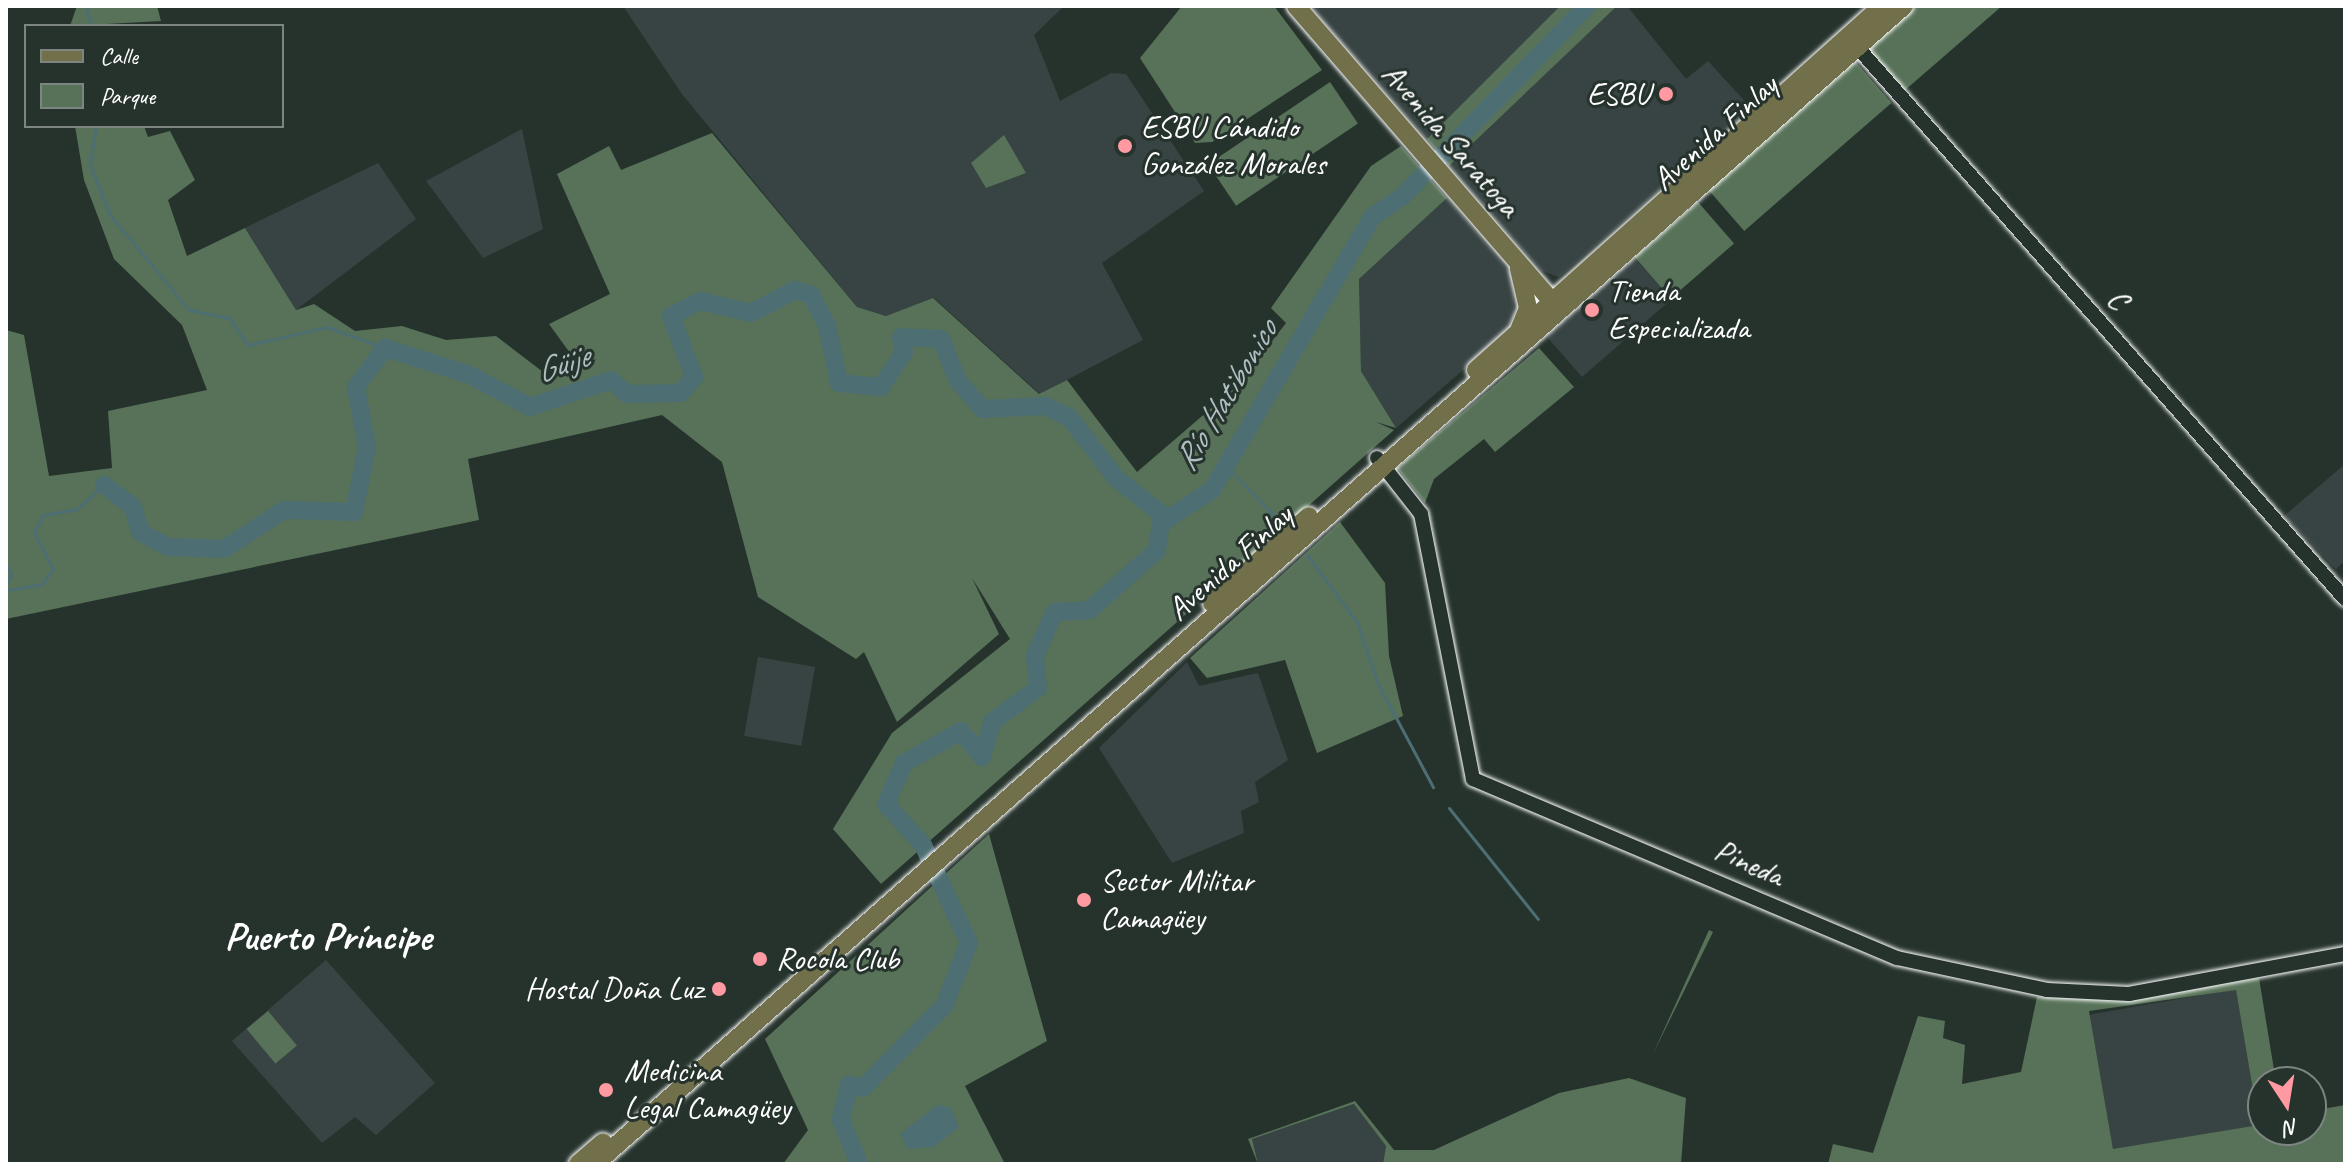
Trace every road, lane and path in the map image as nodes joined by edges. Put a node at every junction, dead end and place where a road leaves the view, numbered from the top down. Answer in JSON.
{"nodes":[{"id":1,"x":1296,"y":6,"type":"edge"},
{"id":2,"x":1882,"y":6,"type":"edge"},
{"id":3,"x":1904,"y":6,"type":"edge"},
{"id":4,"x":1853,"y":42,"type":"junction"},
{"id":5,"x":1522,"y":268,"type":"junction"},
{"id":6,"x":1574,"y":283,"type":"junction"},
{"id":7,"x":1556,"y":307,"type":"junction"},
{"id":8,"x":1514,"y":337,"type":"junction"},
{"id":9,"x":1380,"y":462,"type":"junction"},
{"id":10,"x":2345,"y":599,"type":"edge"},
{"id":11,"x":916,"y":874,"type":"junction"},
{"id":12,"x":2345,"y":954,"type":"edge"},
{"id":13,"x":578,"y":1164,"type":"edge"},
{"id":14,"x":595,"y":1164,"type":"edge"}],
"edges":[{"from":1,"to":5,"type":"main road","name":"Avenida Saratoga"},
{"from":2,"to":4,"type":"main road","name":"Avenida Finlay"},
{"from":3,"to":4,"type":"main road","name":"Avenida Finlay"},
{"from":4,"to":6,"type":"main road","name":"Avenida Finlay"},
{"from":4,"to":7,"type":"main road","name":"Avenida Finlay"},
{"from":4,"to":10,"type":"street","name":"C"},
{"from":5,"to":6,"type":"main road"},
{"from":5,"to":7,"type":"main road","name":"Avenida Saratoga"},
{"from":5,"to":8,"type":"main road"},
{"from":6,"to":7,"type":"main road","name":"Avenida Finlay"},
{"from":7,"to":8,"type":"main road","name":"Avenida Finlay"},
{"from":7,"to":9,"type":"main road","name":"Avenida Finlay"},
{"from":8,"to":9,"type":"main road","name":"Avenida Finlay"},
{"from":9,"to":11,"type":"main road","name":"Avenida Finlay"},
{"from":9,"to":12,"type":"street","name":"Pineda"},
{"from":11,"to":13,"type":"main road","name":"Avenida Finlay"},
{"from":11,"to":14,"type":"main road","name":"Avenida Finlay"}]}
